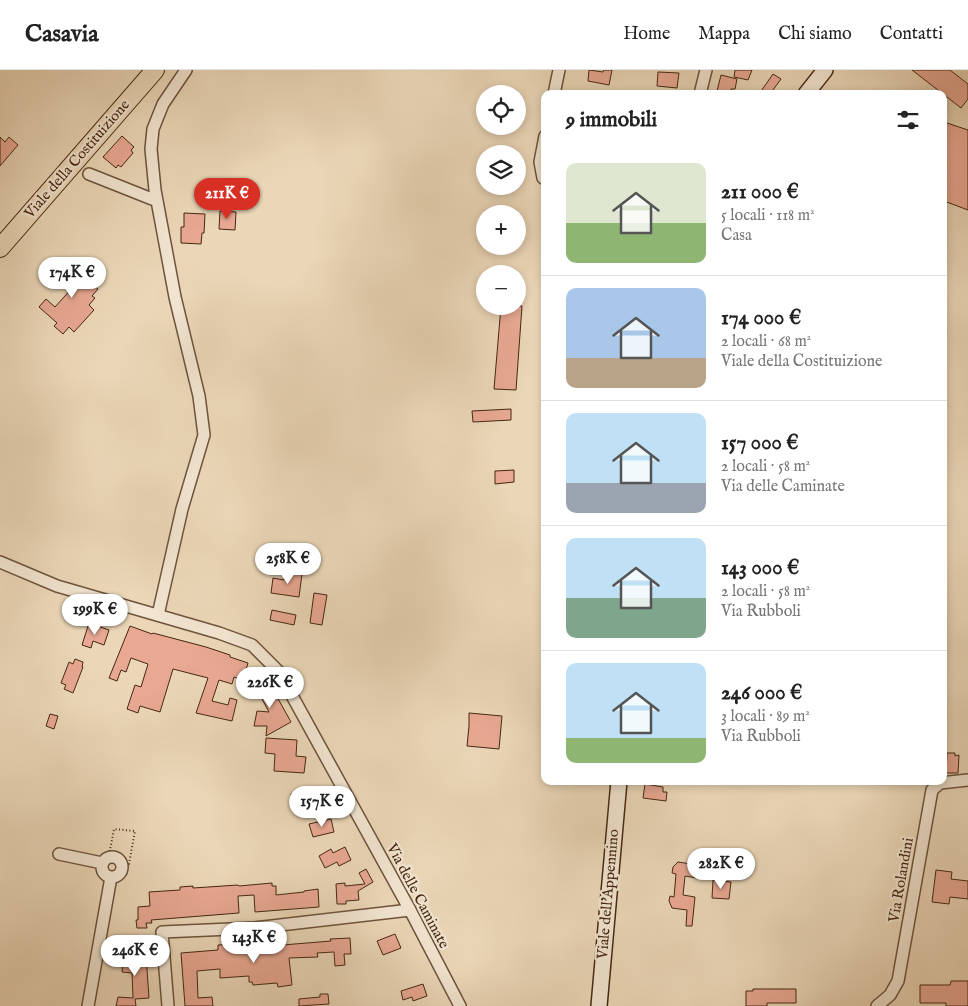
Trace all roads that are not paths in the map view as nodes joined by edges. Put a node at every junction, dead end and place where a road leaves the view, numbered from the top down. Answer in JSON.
{"nodes":[{"id":1,"x":155,"y":70,"type":"edge"},
{"id":2,"x":186,"y":70,"type":"edge"},
{"id":3,"x":559,"y":70,"type":"edge"},
{"id":4,"x":706,"y":70,"type":"edge"},
{"id":5,"x":825,"y":70,"type":"edge"},
{"id":6,"x":555,"y":90,"type":"edge"},
{"id":7,"x":701,"y":90,"type":"edge"},
{"id":8,"x":809,"y":90,"type":"edge"},
{"id":9,"x":89,"y":174,"type":"dead end"},
{"id":10,"x":157,"y":201,"type":"junction"},
{"id":11,"x":0,"y":248,"type":"edge"},
{"id":12,"x":0,"y":562,"type":"edge"},
{"id":13,"x":158,"y":615,"type":"junction"},
{"id":14,"x":968,"y":780,"type":"edge"},
{"id":15,"x":947,"y":783,"type":"edge"},
{"id":16,"x":619,"y":785,"type":"edge"},
{"id":17,"x":939,"y":785,"type":"edge"},
{"id":18,"x":59,"y":854,"type":"dead end"},
{"id":19,"x":105,"y":860,"type":"junction"},
{"id":20,"x":110,"y":877,"type":"junction"},
{"id":21,"x":410,"y":910,"type":"junction"},
{"id":22,"x":88,"y":1006,"type":"edge"},
{"id":23,"x":168,"y":1006,"type":"edge"},
{"id":24,"x":460,"y":1006,"type":"edge"},
{"id":25,"x":599,"y":1006,"type":"edge"},
{"id":26,"x":877,"y":1006,"type":"edge"}],
"edges":[{"from":1,"to":11,"type":"main road","name":"Viale della Costituizione"},
{"from":2,"to":10,"type":"street"},
{"from":3,"to":6,"type":"street"},
{"from":4,"to":7,"type":"street"},
{"from":5,"to":8,"type":"main road"},
{"from":9,"to":10,"type":"street"},
{"from":10,"to":13,"type":"street"},
{"from":12,"to":13,"type":"street","name":"Via delle Caminate"},
{"from":13,"to":21,"type":"street","name":"Via delle Caminate"},
{"from":14,"to":15,"type":"street","name":"Via Rolandini"},
{"from":16,"to":25,"type":"main road","name":"Viale dell'Appennino"},
{"from":17,"to":26,"type":"street","name":"Via Rolandini"},
{"from":18,"to":19,"type":"street"},
{"from":19,"to":20,"type":"street"},
{"from":19,"to":20,"type":"street"},
{"from":20,"to":22,"type":"street"},
{"from":21,"to":23,"type":"street"},
{"from":21,"to":24,"type":"street","name":"Via delle Caminate"}]}
